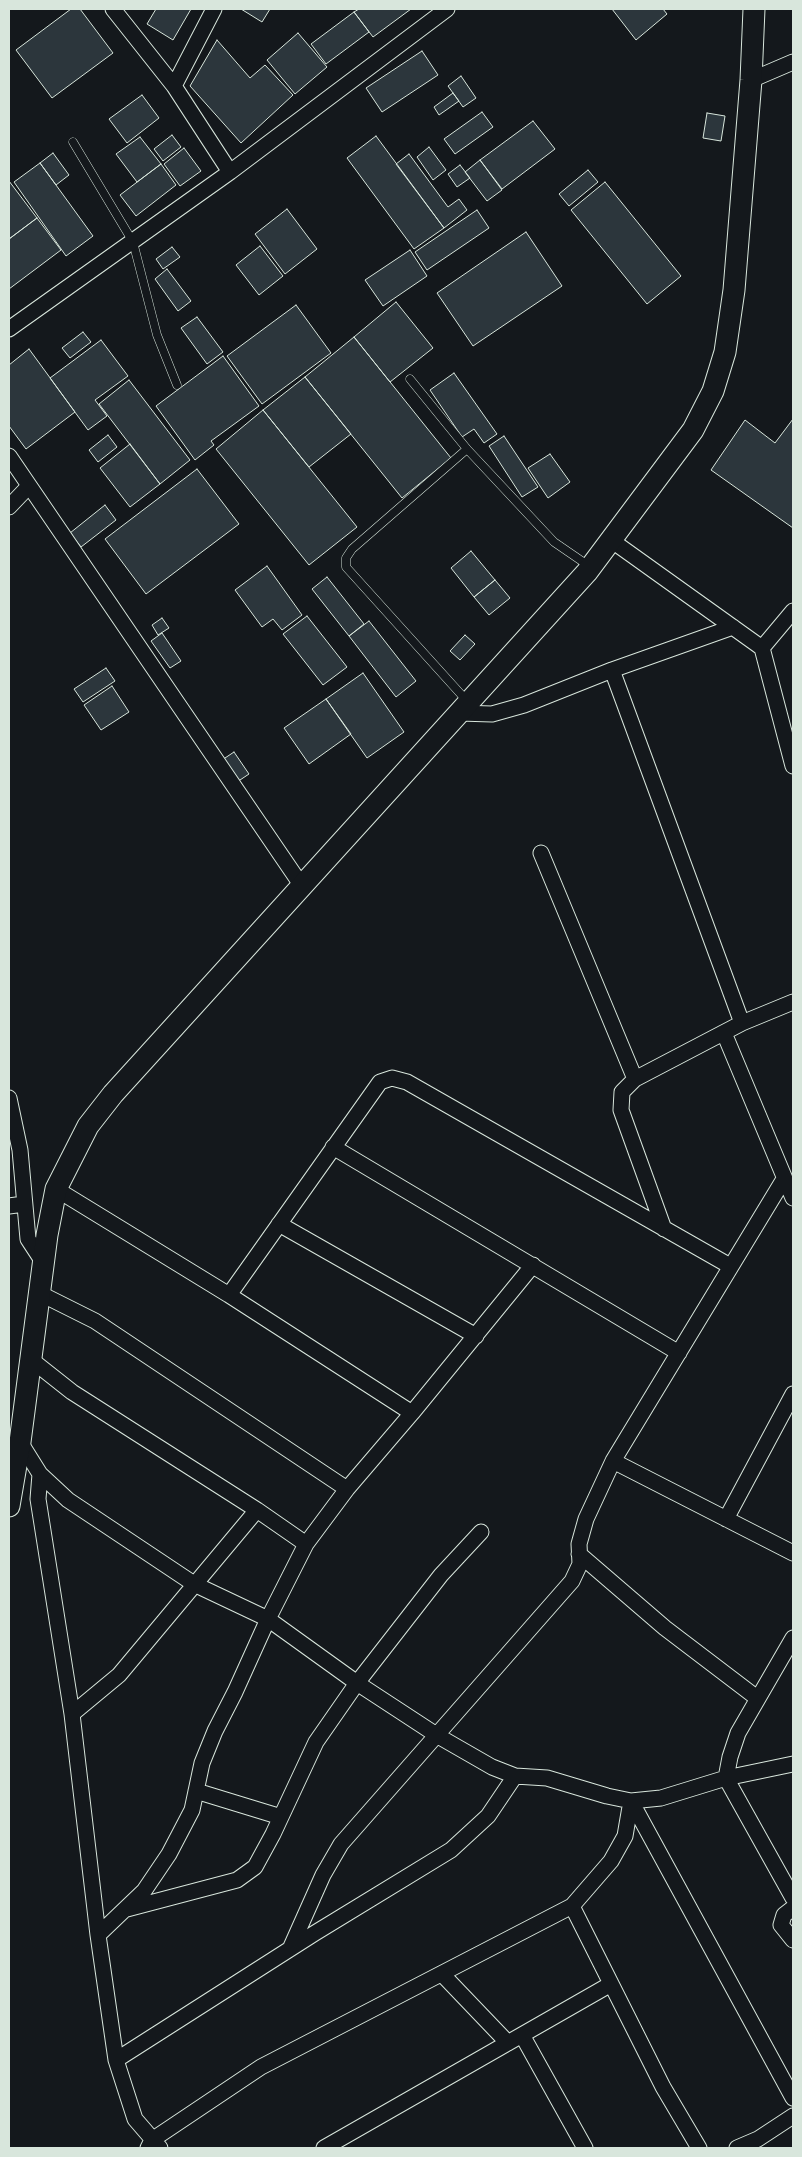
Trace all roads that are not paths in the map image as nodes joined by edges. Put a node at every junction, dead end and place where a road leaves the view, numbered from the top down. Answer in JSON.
{"nodes":[{"id":1,"x":113,"y":9,"type":"edge"},
{"id":2,"x":214,"y":9,"type":"edge"},
{"id":3,"x":447,"y":9,"type":"edge"},
{"id":4,"x":754,"y":9,"type":"edge"},
{"id":5,"x":793,"y":62,"type":"edge"},
{"id":6,"x":779,"y":68,"type":"junction"},
{"id":7,"x":793,"y":74,"type":"edge"},
{"id":8,"x":751,"y":80,"type":"junction"},
{"id":9,"x":174,"y":86,"type":"junction"},
{"id":10,"x":73,"y":142,"type":"dead end"},
{"id":11,"x":230,"y":172,"type":"junction"},
{"id":12,"x":133,"y":242,"type":"junction"},
{"id":13,"x":9,"y":329,"type":"edge"},
{"id":14,"x":410,"y":379,"type":"dead end"},
{"id":15,"x":177,"y":385,"type":"dead end"},
{"id":16,"x":467,"y":449,"type":"junction"},
{"id":17,"x":9,"y":456,"type":"edge"},
{"id":18,"x":29,"y":486,"type":"junction"},
{"id":19,"x":9,"y":507,"type":"edge"},
{"id":20,"x":611,"y":540,"type":"junction"},
{"id":21,"x":590,"y":567,"type":"junction"},
{"id":22,"x":793,"y":611,"type":"edge"},
{"id":23,"x":732,"y":627,"type":"junction"},
{"id":24,"x":762,"y":648,"type":"junction"},
{"id":25,"x":612,"y":670,"type":"junction"},
{"id":26,"x":463,"y":708,"type":"junction"},
{"id":27,"x":793,"y":766,"type":"edge"},
{"id":28,"x":541,"y":853,"type":"dead end"},
{"id":29,"x":302,"y":886,"type":"junction"},
{"id":30,"x":793,"y":1002,"type":"edge"},
{"id":31,"x":742,"y":1023,"type":"junction"},
{"id":32,"x":724,"y":1033,"type":"junction"},
{"id":33,"x":635,"y":1080,"type":"junction"},
{"id":34,"x":9,"y":1098,"type":"edge"},
{"id":35,"x":333,"y":1147,"type":"junction"},
{"id":36,"x":784,"y":1180,"type":"junction"},
{"id":37,"x":56,"y":1189,"type":"junction"},
{"id":38,"x":793,"y":1198,"type":"edge"},
{"id":39,"x":24,"y":1204,"type":"junction"},
{"id":40,"x":9,"y":1206,"type":"edge"},
{"id":41,"x":279,"y":1224,"type":"junction"},
{"id":42,"x":664,"y":1229,"type":"junction"},
{"id":43,"x":44,"y":1262,"type":"junction"},
{"id":44,"x":534,"y":1265,"type":"junction"},
{"id":45,"x":730,"y":1266,"type":"junction"},
{"id":46,"x":39,"y":1293,"type":"junction"},
{"id":47,"x":229,"y":1295,"type":"junction"},
{"id":48,"x":476,"y":1336,"type":"junction"},
{"id":49,"x":679,"y":1353,"type":"junction"},
{"id":50,"x":30,"y":1358,"type":"junction"},
{"id":51,"x":793,"y":1394,"type":"edge"},
{"id":52,"x":412,"y":1413,"type":"junction"},
{"id":53,"x":20,"y":1442,"type":"junction"},
{"id":54,"x":613,"y":1461,"type":"junction"},
{"id":55,"x":40,"y":1474,"type":"junction"},
{"id":56,"x":347,"y":1489,"type":"junction"},
{"id":57,"x":9,"y":1506,"type":"edge"},
{"id":58,"x":257,"y":1510,"type":"junction"},
{"id":59,"x":726,"y":1519,"type":"junction"},
{"id":60,"x":481,"y":1532,"type":"dead end"},
{"id":61,"x":306,"y":1544,"type":"junction"},
{"id":62,"x":793,"y":1553,"type":"edge"},
{"id":63,"x":579,"y":1554,"type":"junction"},
{"id":64,"x":194,"y":1584,"type":"junction"},
{"id":65,"x":268,"y":1619,"type":"junction"},
{"id":66,"x":793,"y":1638,"type":"edge"},
{"id":67,"x":357,"y":1682,"type":"junction"},
{"id":68,"x":757,"y":1698,"type":"junction"},
{"id":69,"x":72,"y":1714,"type":"junction"},
{"id":70,"x":438,"y":1736,"type":"junction"},
{"id":71,"x":793,"y":1764,"type":"edge"},
{"id":72,"x":515,"y":1776,"type":"junction"},
{"id":73,"x":726,"y":1778,"type":"junction"},
{"id":74,"x":196,"y":1791,"type":"junction"},
{"id":75,"x":630,"y":1801,"type":"junction"},
{"id":76,"x":281,"y":1817,"type":"junction"},
{"id":77,"x":793,"y":1898,"type":"edge"},
{"id":78,"x":572,"y":1906,"type":"junction"},
{"id":79,"x":793,"y":1908,"type":"edge"},
{"id":80,"x":123,"y":1910,"type":"junction"},
{"id":81,"x":98,"y":1935,"type":"junction"},
{"id":82,"x":793,"y":1940,"type":"edge"},
{"id":83,"x":290,"y":1949,"type":"junction"},
{"id":84,"x":442,"y":1974,"type":"junction"},
{"id":85,"x":611,"y":1984,"type":"junction"},
{"id":86,"x":522,"y":2035,"type":"junction"},
{"id":87,"x":508,"y":2043,"type":"junction"},
{"id":88,"x":116,"y":2060,"type":"junction"},
{"id":89,"x":793,"y":2098,"type":"edge"},
{"id":90,"x":793,"y":2116,"type":"edge"},
{"id":91,"x":153,"y":2146,"type":"edge"},
{"id":92,"x":324,"y":2148,"type":"edge"},
{"id":93,"x":585,"y":2148,"type":"edge"},
{"id":94,"x":699,"y":2148,"type":"edge"},
{"id":95,"x":737,"y":2148,"type":"edge"}],
"edges":[{"from":1,"to":9,"type":"street"},
{"from":2,"to":9,"type":"street"},
{"from":3,"to":11,"type":"street"},
{"from":4,"to":8,"type":"street"},
{"from":5,"to":6,"type":"street"},
{"from":6,"to":7,"type":"street"},
{"from":6,"to":8,"type":"street"},
{"from":8,"to":20,"type":"street"},
{"from":9,"to":11,"type":"street"},
{"from":10,"to":12,"type":"lane"},
{"from":11,"to":12,"type":"street"},
{"from":12,"to":13,"type":"street"},
{"from":12,"to":15,"type":"lane"},
{"from":14,"to":16,"type":"lane"},
{"from":16,"to":21,"type":"lane"},
{"from":16,"to":26,"type":"lane"},
{"from":17,"to":18,"type":"street"},
{"from":18,"to":19,"type":"street"},
{"from":18,"to":29,"type":"street"},
{"from":20,"to":21,"type":"street"},
{"from":20,"to":23,"type":"street"},
{"from":21,"to":26,"type":"street"},
{"from":22,"to":24,"type":"street"},
{"from":23,"to":24,"type":"street"},
{"from":23,"to":25,"type":"street"},
{"from":24,"to":27,"type":"street"},
{"from":25,"to":26,"type":"street"},
{"from":25,"to":31,"type":"street"},
{"from":26,"to":29,"type":"street"},
{"from":28,"to":33,"type":"street"},
{"from":29,"to":37,"type":"street"},
{"from":30,"to":31,"type":"street"},
{"from":31,"to":32,"type":"street"},
{"from":32,"to":33,"type":"street"},
{"from":32,"to":36,"type":"street"},
{"from":33,"to":42,"type":"street"},
{"from":34,"to":39,"type":"street"},
{"from":35,"to":41,"type":"street"},
{"from":35,"to":42,"type":"street"},
{"from":35,"to":44,"type":"street"},
{"from":36,"to":38,"type":"street"},
{"from":36,"to":45,"type":"street"},
{"from":37,"to":43,"type":"street"},
{"from":37,"to":47,"type":"street"},
{"from":39,"to":40,"type":"street"},
{"from":39,"to":43,"type":"street"},
{"from":41,"to":47,"type":"street"},
{"from":41,"to":48,"type":"street"},
{"from":42,"to":45,"type":"street"},
{"from":43,"to":46,"type":"street"},
{"from":44,"to":48,"type":"street"},
{"from":44,"to":49,"type":"street"},
{"from":45,"to":49,"type":"street"},
{"from":46,"to":50,"type":"street"},
{"from":46,"to":56,"type":"street"},
{"from":47,"to":52,"type":"street"},
{"from":48,"to":52,"type":"street"},
{"from":49,"to":54,"type":"street"},
{"from":50,"to":53,"type":"street"},
{"from":50,"to":58,"type":"street"},
{"from":51,"to":59,"type":"street"},
{"from":52,"to":56,"type":"street"},
{"from":53,"to":55,"type":"street"},
{"from":53,"to":57,"type":"street"},
{"from":54,"to":59,"type":"street"},
{"from":54,"to":63,"type":"street"},
{"from":55,"to":64,"type":"street"},
{"from":55,"to":69,"type":"street"},
{"from":56,"to":61,"type":"street"},
{"from":58,"to":61,"type":"street"},
{"from":58,"to":64,"type":"street"},
{"from":59,"to":62,"type":"street"},
{"from":60,"to":67,"type":"street"},
{"from":61,"to":65,"type":"street"},
{"from":63,"to":68,"type":"street"},
{"from":63,"to":70,"type":"street"},
{"from":64,"to":65,"type":"street"},
{"from":64,"to":69,"type":"street"},
{"from":65,"to":67,"type":"street"},
{"from":65,"to":74,"type":"street"},
{"from":66,"to":68,"type":"street"},
{"from":67,"to":70,"type":"street"},
{"from":67,"to":76,"type":"street"},
{"from":68,"to":73,"type":"street"},
{"from":69,"to":81,"type":"street"},
{"from":70,"to":72,"type":"street"},
{"from":70,"to":83,"type":"street"},
{"from":71,"to":73,"type":"street"},
{"from":72,"to":75,"type":"street"},
{"from":72,"to":83,"type":"street"},
{"from":73,"to":75,"type":"street"},
{"from":73,"to":77,"type":"street"},
{"from":74,"to":76,"type":"street"},
{"from":74,"to":80,"type":"street"},
{"from":75,"to":78,"type":"street"},
{"from":75,"to":89,"type":"street"},
{"from":76,"to":80,"type":"street"},
{"from":78,"to":84,"type":"street"},
{"from":78,"to":85,"type":"street"},
{"from":79,"to":82,"type":"street"},
{"from":80,"to":81,"type":"street"},
{"from":81,"to":88,"type":"street"},
{"from":83,"to":88,"type":"street"},
{"from":84,"to":87,"type":"street"},
{"from":84,"to":91,"type":"street"},
{"from":85,"to":86,"type":"street"},
{"from":85,"to":94,"type":"street"},
{"from":86,"to":87,"type":"street"},
{"from":86,"to":93,"type":"street"},
{"from":87,"to":92,"type":"street"},
{"from":88,"to":91,"type":"street"},
{"from":90,"to":95,"type":"street"}]}
